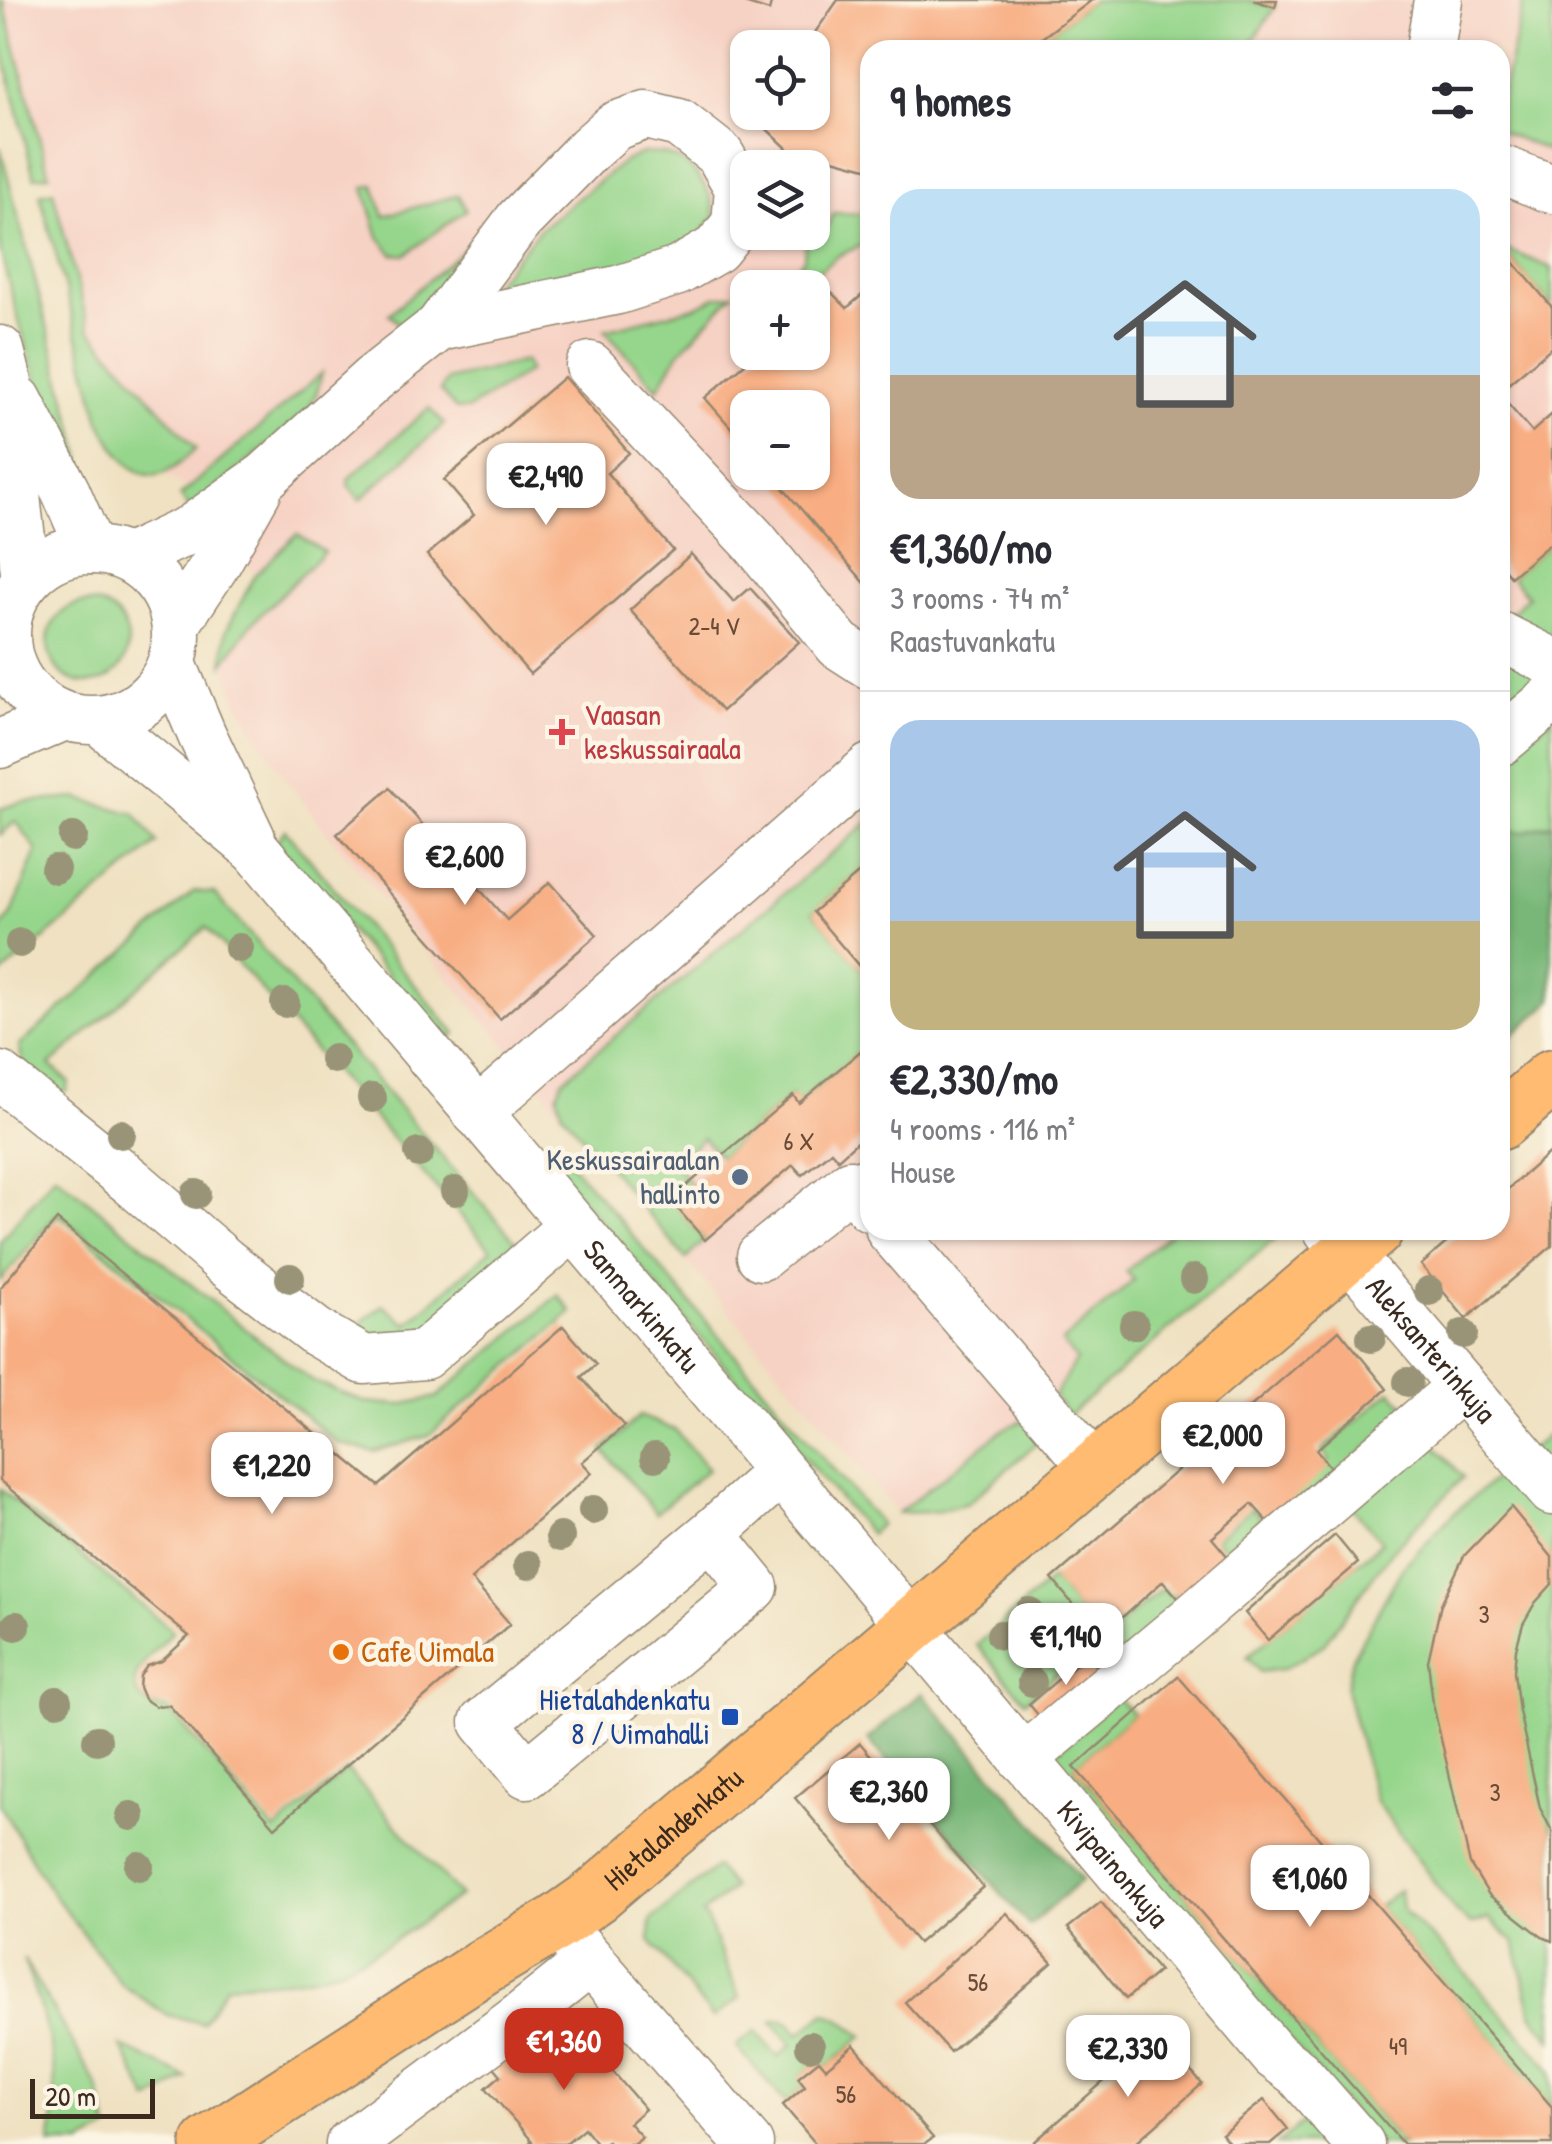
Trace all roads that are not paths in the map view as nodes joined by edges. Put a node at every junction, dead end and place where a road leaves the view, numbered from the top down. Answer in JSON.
{"nodes":[{"id":1,"x":1438,"y":0,"type":"edge"},
{"id":2,"x":1432,"y":40,"type":"edge"},
{"id":3,"x":1510,"y":174,"type":"edge"},
{"id":4,"x":1552,"y":190,"type":"edge"},
{"id":5,"x":439,"y":328,"type":"junction"},
{"id":6,"x":4,"y":366,"type":"edge"},
{"id":7,"x":590,"y":366,"type":"dead end"},
{"id":8,"x":266,"y":476,"type":"junction"},
{"id":9,"x":110,"y":554,"type":"junction"},
{"id":10,"x":26,"y":580,"type":"junction"},
{"id":11,"x":1510,"y":641,"type":"edge"},
{"id":12,"x":174,"y":644,"type":"junction"},
{"id":13,"x":3,"y":651,"type":"edge"},
{"id":14,"x":860,"y":659,"type":"edge"},
{"id":15,"x":1552,"y":662,"type":"edge"},
{"id":16,"x":1552,"y":698,"type":"edge"},
{"id":17,"x":81,"y":719,"type":"junction"},
{"id":18,"x":1510,"y":734,"type":"edge"},
{"id":19,"x":0,"y":744,"type":"edge"},
{"id":20,"x":860,"y":777,"type":"edge"},
{"id":21,"x":256,"y":850,"type":"junction"},
{"id":22,"x":0,"y":1076,"type":"edge"},
{"id":23,"x":1552,"y":1077,"type":"edge"},
{"id":24,"x":477,"y":1113,"type":"junction"},
{"id":25,"x":1510,"y":1113,"type":"edge"},
{"id":26,"x":860,"y":1196,"type":"edge"},
{"id":27,"x":573,"y":1226,"type":"junction"},
{"id":28,"x":899,"y":1240,"type":"edge"},
{"id":29,"x":1349,"y":1240,"type":"edge"},
{"id":30,"x":1352,"y":1240,"type":"edge"},
{"id":31,"x":762,"y":1256,"type":"dead end"},
{"id":32,"x":1462,"y":1386,"type":"junction"},
{"id":33,"x":1095,"y":1468,"type":"junction"},
{"id":34,"x":780,"y":1472,"type":"junction"},
{"id":35,"x":1552,"y":1491,"type":"edge"},
{"id":36,"x":711,"y":1534,"type":"junction"},
{"id":37,"x":910,"y":1626,"type":"junction"},
{"id":38,"x":1022,"y":1759,"type":"junction"},
{"id":39,"x":574,"y":1942,"type":"junction"},
{"id":40,"x":208,"y":2144,"type":"edge"},
{"id":41,"x":350,"y":2144,"type":"edge"},
{"id":42,"x":748,"y":2144,"type":"edge"},
{"id":43,"x":1360,"y":2144,"type":"edge"}],
"edges":[{"from":1,"to":2,"type":"street"},
{"from":3,"to":4,"type":"street"},
{"from":5,"to":5,"type":"street"},
{"from":5,"to":8,"type":"street"},
{"from":6,"to":9,"type":"street"},
{"from":6,"to":10,"type":"street"},
{"from":7,"to":14,"type":"street"},
{"from":8,"to":9,"type":"street"},
{"from":8,"to":12,"type":"street"},
{"from":9,"to":10,"type":"street"},
{"from":9,"to":12,"type":"street"},
{"from":10,"to":13,"type":"street"},
{"from":11,"to":15,"type":"street"},
{"from":12,"to":17,"type":"street"},
{"from":12,"to":21,"type":"street","name":"Sanmarkinkatu"},
{"from":13,"to":17,"type":"street"},
{"from":16,"to":18,"type":"street"},
{"from":17,"to":19,"type":"street"},
{"from":17,"to":21,"type":"street","name":"Sanmarkinkatu"},
{"from":20,"to":24,"type":"street"},
{"from":21,"to":24,"type":"street","name":"Sanmarkinkatu"},
{"from":22,"to":27,"type":"street"},
{"from":23,"to":25,"type":"main road"},
{"from":24,"to":27,"type":"street","name":"Sanmarkinkatu"},
{"from":26,"to":31,"type":"street"},
{"from":27,"to":34,"type":"street","name":"Sanmarkinkatu"},
{"from":28,"to":33,"type":"street"},
{"from":29,"to":33,"type":"main road","name":"Hietalahdenkatu"},
{"from":30,"to":32,"type":"street","name":"Aleksanterinkuja"},
{"from":32,"to":35,"type":"street","name":"Aleksanterinkuja"},
{"from":32,"to":38,"type":"street"},
{"from":33,"to":37,"type":"main road","name":"Hietalahdenkatu"},
{"from":34,"to":36,"type":"street"},
{"from":34,"to":37,"type":"street","name":"Sanmarkinkatu"},
{"from":36,"to":36,"type":"street"},
{"from":37,"to":38,"type":"street","name":"Kivipainonkuja"},
{"from":37,"to":39,"type":"main road","name":"Hietalahdenkatu"},
{"from":38,"to":43,"type":"street","name":"Kivipainonkuja"},
{"from":39,"to":40,"type":"main road","name":"Hietalahdenkatu"},
{"from":39,"to":41,"type":"street"},
{"from":39,"to":42,"type":"street"}]}
